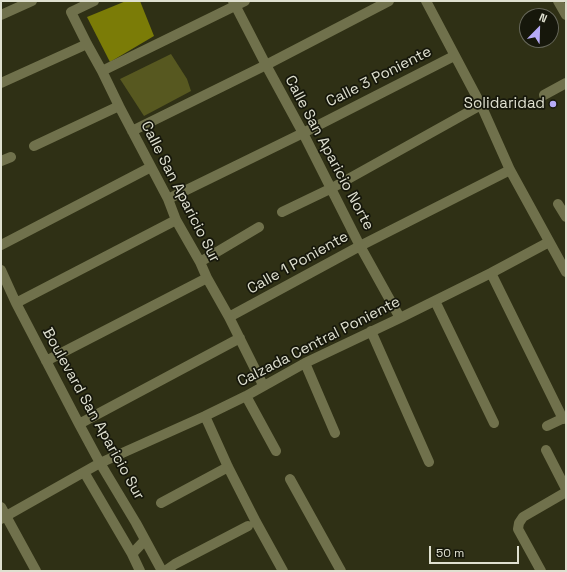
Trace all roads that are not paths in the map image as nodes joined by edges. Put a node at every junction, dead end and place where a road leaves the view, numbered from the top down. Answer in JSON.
{"nodes":[{"id":1,"x":32,"y":1,"type":"edge"},
{"id":2,"x":94,"y":1,"type":"edge"},
{"id":3,"x":245,"y":1,"type":"edge"},
{"id":4,"x":389,"y":1,"type":"edge"},
{"id":5,"x":426,"y":1,"type":"edge"},
{"id":6,"x":558,"y":1,"type":"edge"},
{"id":7,"x":234,"y":4,"type":"edge"},
{"id":8,"x":1,"y":15,"type":"edge"},
{"id":9,"x":566,"y":15,"type":"edge"},
{"id":10,"x":87,"y":44,"type":"junction"},
{"id":11,"x":454,"y":56,"type":"junction"},
{"id":12,"x":266,"y":65,"type":"junction"},
{"id":13,"x":102,"y":70,"type":"junction"},
{"id":14,"x":1,"y":83,"type":"edge"},
{"id":15,"x":566,"y":83,"type":"edge"},
{"id":16,"x":544,"y":95,"type":"dead end"},
{"id":17,"x":481,"y":105,"type":"junction"},
{"id":18,"x":119,"y":106,"type":"junction"},
{"id":19,"x":132,"y":131,"type":"junction"},
{"id":20,"x":304,"y":133,"type":"junction"},
{"id":21,"x":34,"y":146,"type":"dead end"},
{"id":22,"x":11,"y":157,"type":"dead end"},
{"id":23,"x":1,"y":162,"type":"edge"},
{"id":24,"x":151,"y":167,"type":"junction"},
{"id":25,"x":510,"y":170,"type":"junction"},
{"id":26,"x":332,"y":188,"type":"junction"},
{"id":27,"x":168,"y":199,"type":"junction"},
{"id":28,"x":558,"y":204,"type":"dead end"},
{"id":29,"x":282,"y":212,"type":"dead end"},
{"id":30,"x":566,"y":217,"type":"edge"},
{"id":31,"x":176,"y":220,"type":"junction"},
{"id":32,"x":259,"y":227,"type":"dead end"},
{"id":33,"x":549,"y":242,"type":"junction"},
{"id":34,"x":1,"y":245,"type":"edge"},
{"id":35,"x":360,"y":246,"type":"junction"},
{"id":36,"x":200,"y":262,"type":"junction"},
{"id":37,"x":1,"y":270,"type":"edge"},
{"id":38,"x":566,"y":272,"type":"edge"},
{"id":39,"x":491,"y":273,"type":"junction"},
{"id":40,"x":207,"y":278,"type":"junction"},
{"id":41,"x":435,"y":301,"type":"junction"},
{"id":42,"x":16,"y":303,"type":"junction"},
{"id":43,"x":229,"y":317,"type":"junction"},
{"id":44,"x":400,"y":318,"type":"junction"},
{"id":45,"x":371,"y":331,"type":"junction"},
{"id":46,"x":240,"y":338,"type":"junction"},
{"id":47,"x":46,"y":361,"type":"junction"},
{"id":48,"x":305,"y":363,"type":"junction"},
{"id":49,"x":263,"y":385,"type":"junction"},
{"id":50,"x":246,"y":396,"type":"junction"},
{"id":51,"x":204,"y":416,"type":"junction"},
{"id":52,"x":564,"y":418,"type":"edge"},
{"id":53,"x":494,"y":423,"type":"dead end"},
{"id":54,"x":79,"y":424,"type":"junction"},
{"id":55,"x":547,"y":426,"type":"dead end"},
{"id":56,"x":335,"y":433,"type":"dead end"},
{"id":57,"x":546,"y":450,"type":"dead end"},
{"id":58,"x":276,"y":451,"type":"dead end"},
{"id":59,"x":429,"y":462,"type":"dead end"},
{"id":60,"x":100,"y":463,"type":"junction"},
{"id":61,"x":228,"y":467,"type":"junction"},
{"id":62,"x":84,"y":472,"type":"junction"},
{"id":63,"x":290,"y":479,"type":"dead end"},
{"id":64,"x":566,"y":491,"type":"edge"},
{"id":65,"x":161,"y":503,"type":"dead end"},
{"id":66,"x":3,"y":514,"type":"edge"},
{"id":67,"x":248,"y":526,"type":"dead end"},
{"id":68,"x":146,"y":540,"type":"junction"},
{"id":69,"x":132,"y":554,"type":"junction"},
{"id":70,"x":36,"y":571,"type":"edge"},
{"id":71,"x":140,"y":571,"type":"edge"},
{"id":72,"x":162,"y":571,"type":"edge"},
{"id":73,"x":165,"y":571,"type":"edge"},
{"id":74,"x":283,"y":571,"type":"edge"},
{"id":75,"x":341,"y":571,"type":"edge"},
{"id":76,"x":540,"y":571,"type":"edge"}],
"edges":[{"from":1,"to":8,"type":"street"},
{"from":2,"to":10,"type":"street","name":"Calle San Aparicio Sur"},
{"from":3,"to":7,"type":"street"},
{"from":4,"to":12,"type":"street"},
{"from":5,"to":11,"type":"street"},
{"from":6,"to":9,"type":"street"},
{"from":7,"to":12,"type":"street","name":"Calle San Aparicio Norte"},
{"from":7,"to":13,"type":"street"},
{"from":10,"to":13,"type":"street","name":"Calle San Aparicio Sur"},
{"from":10,"to":14,"type":"street"},
{"from":11,"to":17,"type":"street"},
{"from":11,"to":20,"type":"street","name":"Calle 3 Poniente"},
{"from":12,"to":19,"type":"street"},
{"from":12,"to":20,"type":"street","name":"Calle San Aparicio Norte"},
{"from":13,"to":18,"type":"street","name":"Calle San Aparicio Sur"},
{"from":15,"to":16,"type":"street"},
{"from":17,"to":25,"type":"street"},
{"from":17,"to":26,"type":"street"},
{"from":18,"to":19,"type":"street","name":"Calle San Aparicio Sur"},
{"from":18,"to":21,"type":"street"},
{"from":19,"to":24,"type":"street","name":"Calle San Aparicio Sur"},
{"from":20,"to":26,"type":"street","name":"Calle San Aparicio Norte"},
{"from":20,"to":27,"type":"street","name":"Calle 3 Poniente"},
{"from":22,"to":23,"type":"street"},
{"from":24,"to":27,"type":"street","name":"Calle San Aparicio Sur"},
{"from":24,"to":34,"type":"street"},
{"from":25,"to":33,"type":"street"},
{"from":25,"to":35,"type":"street","name":"Calle 1 Poniente"},
{"from":26,"to":29,"type":"street"},
{"from":26,"to":35,"type":"street","name":"Calle San Aparicio Norte"},
{"from":27,"to":31,"type":"street","name":"Calle San Aparicio Sur"},
{"from":28,"to":30,"type":"street"},
{"from":31,"to":36,"type":"street","name":"Calle San Aparicio Sur"},
{"from":31,"to":42,"type":"street"},
{"from":32,"to":36,"type":"street"},
{"from":33,"to":38,"type":"street"},
{"from":33,"to":39,"type":"street","name":"Calzada Central Poniente"},
{"from":35,"to":43,"type":"street","name":"Calle 1 Poniente"},
{"from":35,"to":44,"type":"street","name":"Calle San Aparicio Norte"},
{"from":36,"to":40,"type":"street","name":"Calle San Aparicio Sur"},
{"from":37,"to":42,"type":"street","name":"Boulevard San Aparicio Sur"},
{"from":39,"to":41,"type":"street","name":"Calzada Central Poniente"},
{"from":39,"to":52,"type":"street"},
{"from":40,"to":43,"type":"street","name":"Calle San Aparicio Sur"},
{"from":40,"to":47,"type":"street"},
{"from":41,"to":44,"type":"street","name":"Calzada Central Poniente"},
{"from":41,"to":53,"type":"street"},
{"from":42,"to":47,"type":"street","name":"Boulevard San Aparicio Sur"},
{"from":43,"to":46,"type":"street","name":"Calle San Aparicio Sur"},
{"from":44,"to":45,"type":"street","name":"Calzada Central Poniente"},
{"from":45,"to":48,"type":"street","name":"Calzada Central Poniente"},
{"from":45,"to":59,"type":"street"},
{"from":46,"to":49,"type":"street","name":"Calle San Aparicio Sur"},
{"from":46,"to":54,"type":"street"},
{"from":47,"to":54,"type":"street","name":"Boulevard San Aparicio Sur"},
{"from":48,"to":49,"type":"street","name":"Calzada Central Poniente"},
{"from":48,"to":56,"type":"street"},
{"from":49,"to":50,"type":"street","name":"Calzada Central Poniente"},
{"from":50,"to":51,"type":"street","name":"Calzada Central Poniente"},
{"from":50,"to":58,"type":"street"},
{"from":51,"to":60,"type":"street","name":"Calzada Central Poniente"},
{"from":51,"to":61,"type":"street"},
{"from":52,"to":55,"type":"street"},
{"from":54,"to":60,"type":"street","name":"Boulevard San Aparicio Sur"},
{"from":57,"to":64,"type":"street"},
{"from":60,"to":62,"type":"street","name":"Calzada Central Poniente"},
{"from":60,"to":68,"type":"street","name":"Boulevard San Aparicio Sur"},
{"from":61,"to":65,"type":"street"},
{"from":61,"to":74,"type":"street"},
{"from":62,"to":66,"type":"street","name":"Calzada Central Poniente"},
{"from":62,"to":69,"type":"street"},
{"from":63,"to":75,"type":"street"},
{"from":64,"to":76,"type":"street"},
{"from":66,"to":70,"type":"street"},
{"from":67,"to":73,"type":"street"},
{"from":68,"to":69,"type":"street"},
{"from":68,"to":72,"type":"street","name":"Boulevard San Aparicio Sur"},
{"from":69,"to":71,"type":"street"}]}
